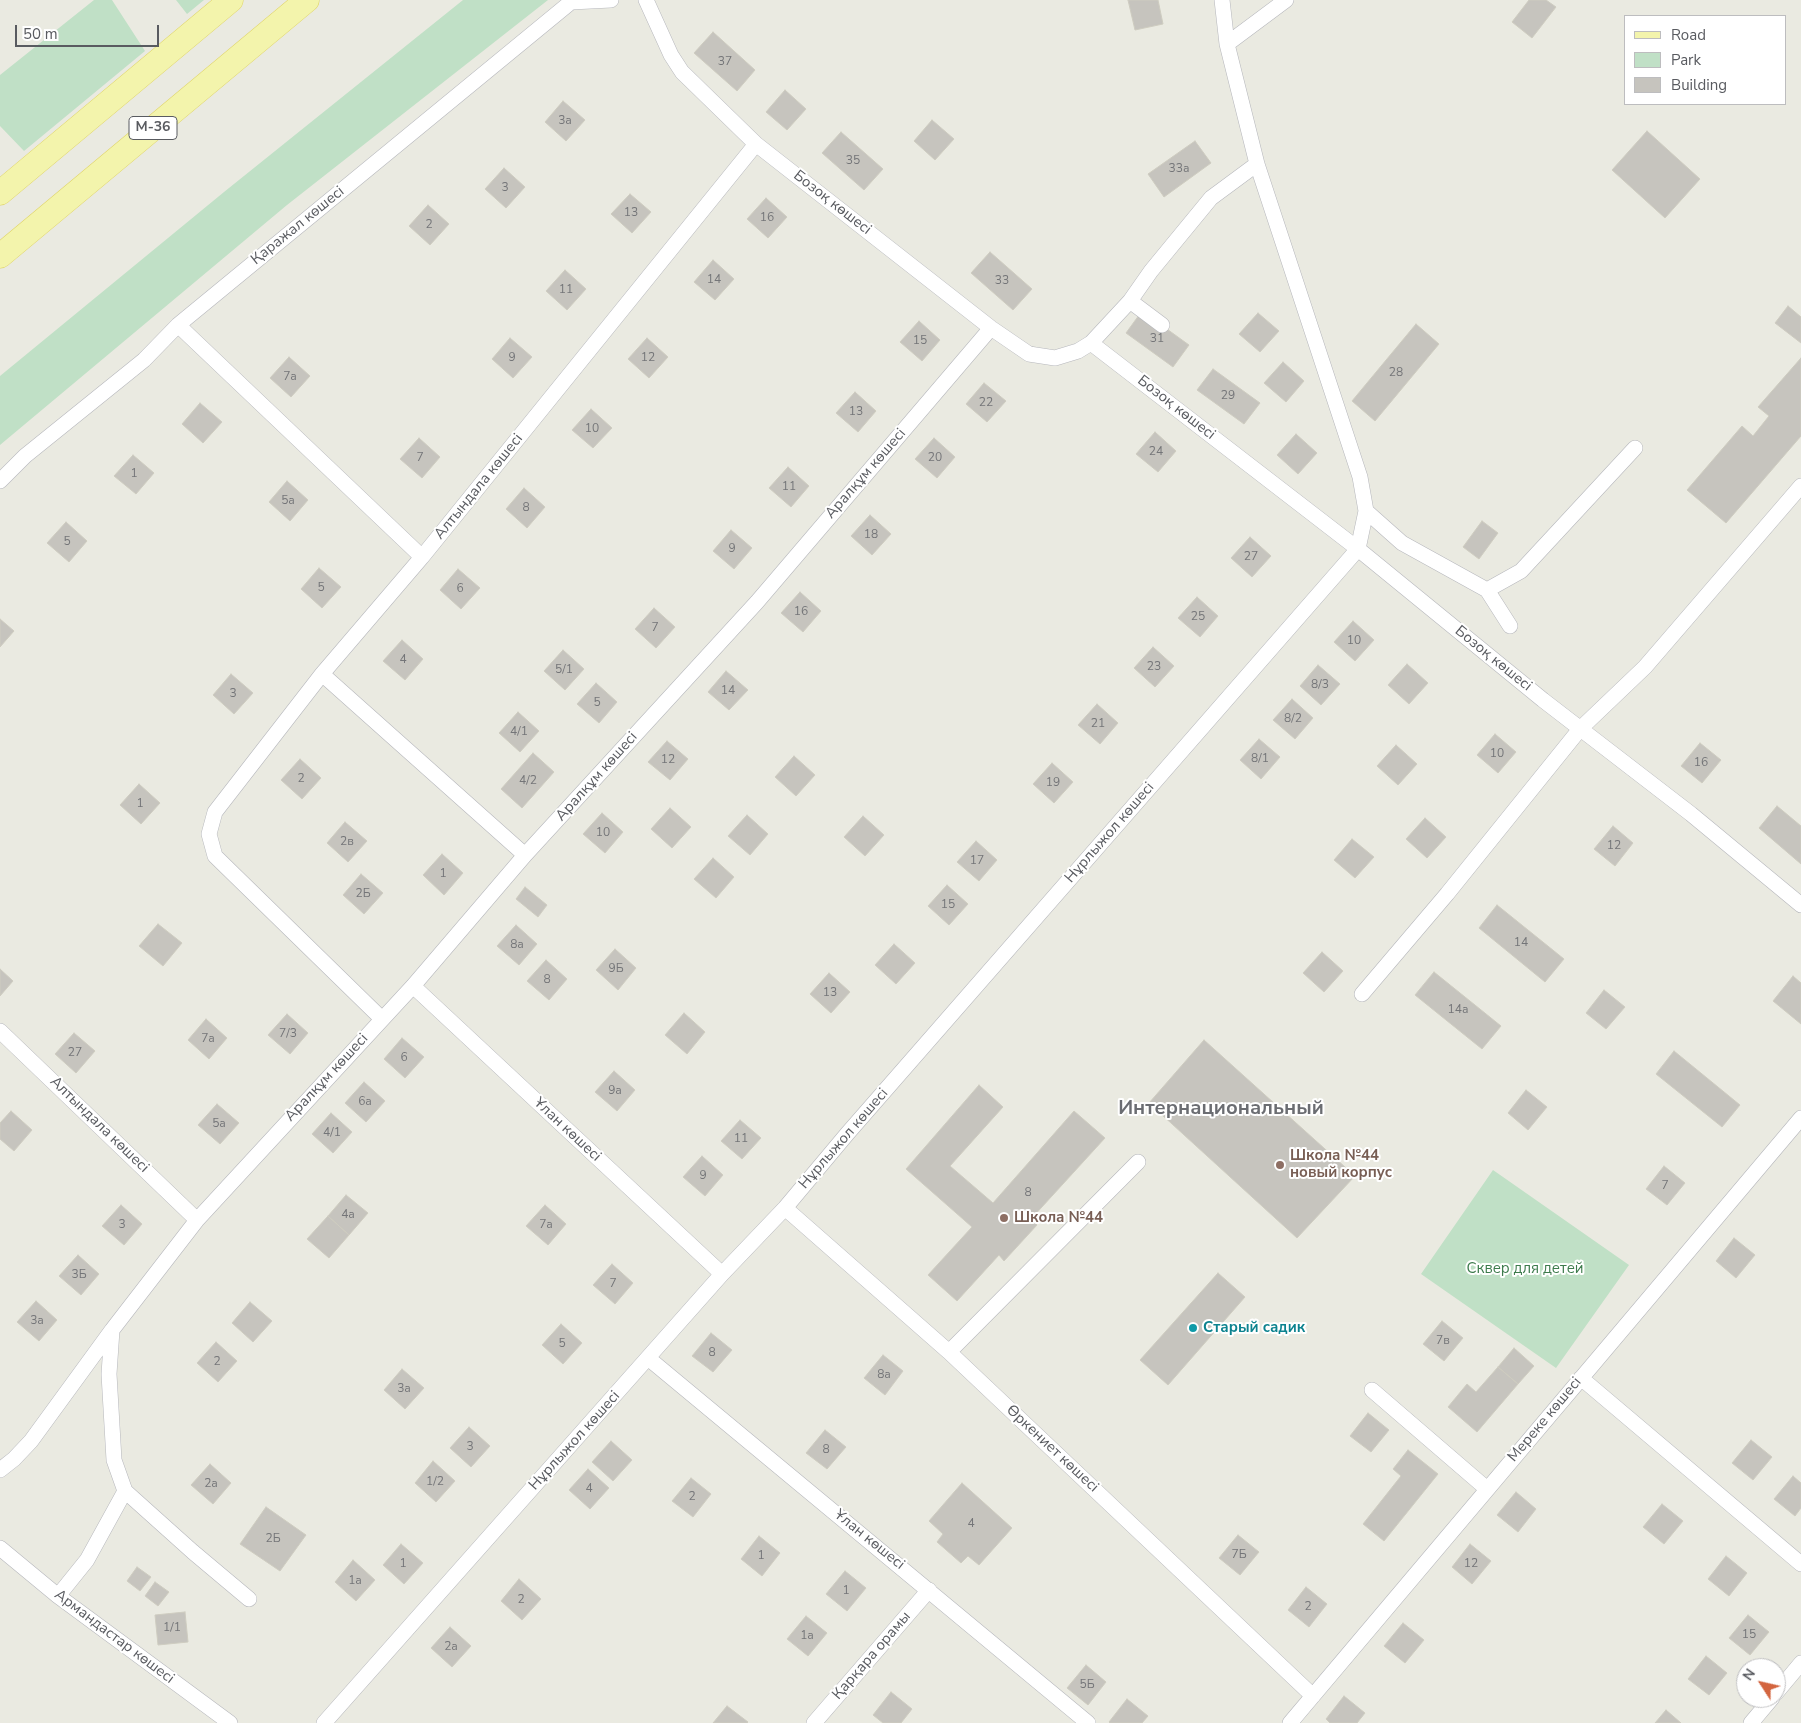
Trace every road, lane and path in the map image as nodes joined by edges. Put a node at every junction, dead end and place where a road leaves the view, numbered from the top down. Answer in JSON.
{"nodes":[{"id":1,"x":231,"y":0,"type":"edge"},
{"id":2,"x":307,"y":0,"type":"edge"},
{"id":3,"x":611,"y":0,"type":"edge"},
{"id":4,"x":646,"y":0,"type":"edge"},
{"id":5,"x":1222,"y":0,"type":"edge"},
{"id":6,"x":1286,"y":0,"type":"edge"},
{"id":7,"x":1227,"y":44,"type":"junction"},
{"id":8,"x":756,"y":144,"type":"junction"},
{"id":9,"x":1256,"y":164,"type":"junction"},
{"id":10,"x":0,"y":193,"type":"edge"},
{"id":11,"x":0,"y":256,"type":"edge"},
{"id":12,"x":1130,"y":301,"type":"junction"},
{"id":13,"x":178,"y":325,"type":"junction"},
{"id":14,"x":1162,"y":325,"type":"dead end"},
{"id":15,"x":991,"y":328,"type":"junction"},
{"id":16,"x":1091,"y":343,"type":"junction"},
{"id":17,"x":1635,"y":448,"type":"dead end"},
{"id":18,"x":0,"y":481,"type":"edge"},
{"id":19,"x":1801,"y":486,"type":"edge"},
{"id":20,"x":1366,"y":511,"type":"junction"},
{"id":21,"x":1358,"y":549,"type":"junction"},
{"id":22,"x":422,"y":557,"type":"junction"},
{"id":23,"x":1486,"y":590,"type":"junction"},
{"id":24,"x":1510,"y":626,"type":"dead end"},
{"id":25,"x":322,"y":674,"type":"junction"},
{"id":26,"x":1580,"y":729,"type":"junction"},
{"id":27,"x":525,"y":855,"type":"junction"},
{"id":28,"x":1801,"y":905,"type":"edge"},
{"id":29,"x":413,"y":986,"type":"junction"},
{"id":30,"x":1362,"y":994,"type":"dead end"},
{"id":31,"x":381,"y":1018,"type":"junction"},
{"id":32,"x":0,"y":1031,"type":"edge"},
{"id":33,"x":1801,"y":1118,"type":"edge"},
{"id":34,"x":1138,"y":1162,"type":"dead end"},
{"id":35,"x":785,"y":1208,"type":"junction"},
{"id":36,"x":197,"y":1220,"type":"junction"},
{"id":37,"x":722,"y":1274,"type":"junction"},
{"id":38,"x":112,"y":1330,"type":"junction"},
{"id":39,"x":949,"y":1352,"type":"junction"},
{"id":40,"x":648,"y":1358,"type":"junction"},
{"id":41,"x":1581,"y":1378,"type":"junction"},
{"id":42,"x":1372,"y":1390,"type":"dead end"},
{"id":43,"x":0,"y":1470,"type":"edge"},
{"id":44,"x":1487,"y":1489,"type":"junction"},
{"id":45,"x":125,"y":1491,"type":"junction"},
{"id":46,"x":0,"y":1548,"type":"edge"},
{"id":47,"x":1801,"y":1564,"type":"edge"},
{"id":48,"x":929,"y":1590,"type":"junction"},
{"id":49,"x":58,"y":1596,"type":"junction"},
{"id":50,"x":249,"y":1599,"type":"dead end"},
{"id":51,"x":1801,"y":1664,"type":"edge"},
{"id":52,"x":1786,"y":1682,"type":"edge"},
{"id":53,"x":1313,"y":1696,"type":"junction"},
{"id":54,"x":1764,"y":1708,"type":"edge"},
{"id":55,"x":230,"y":1723,"type":"edge"},
{"id":56,"x":324,"y":1723,"type":"edge"},
{"id":57,"x":814,"y":1723,"type":"edge"},
{"id":58,"x":1088,"y":1723,"type":"edge"},
{"id":59,"x":1290,"y":1723,"type":"edge"},
{"id":60,"x":1751,"y":1723,"type":"edge"}],
"edges":[{"from":1,"to":10,"type":"main road"},
{"from":2,"to":11,"type":"main road","number":"M-36"},
{"from":3,"to":13,"type":"street","name":"Қаражал көшесі"},
{"from":4,"to":8,"type":"street","name":"Бозоқ көшесі"},
{"from":5,"to":7,"type":"street"},
{"from":6,"to":7,"type":"street"},
{"from":7,"to":9,"type":"street"},
{"from":8,"to":15,"type":"street","name":"Бозоқ көшесі"},
{"from":8,"to":22,"type":"street","name":"Алтындала көшесі"},
{"from":9,"to":12,"type":"street"},
{"from":9,"to":20,"type":"street"},
{"from":12,"to":14,"type":"street"},
{"from":12,"to":16,"type":"street"},
{"from":13,"to":18,"type":"street","name":"Қаражал көшесі"},
{"from":13,"to":22,"type":"street"},
{"from":15,"to":16,"type":"street","name":"Бозоқ көшесі"},
{"from":15,"to":27,"type":"street","name":"Аралқұм көшесі"},
{"from":16,"to":21,"type":"street","name":"Бозоқ көшесі"},
{"from":17,"to":23,"type":"street"},
{"from":19,"to":26,"type":"street"},
{"from":20,"to":21,"type":"street"},
{"from":20,"to":23,"type":"street"},
{"from":21,"to":26,"type":"street","name":"Бозоқ көшесі"},
{"from":21,"to":35,"type":"street","name":"Нұрлыжол көшесі"},
{"from":22,"to":25,"type":"street","name":"Алтындала көшесі"},
{"from":23,"to":24,"type":"street"},
{"from":25,"to":27,"type":"street"},
{"from":25,"to":31,"type":"street","name":"Алтындала көшесі"},
{"from":26,"to":28,"type":"street","name":"Бозоқ көшесі"},
{"from":26,"to":30,"type":"street"},
{"from":27,"to":29,"type":"street","name":"Аралқұм көшесі"},
{"from":29,"to":31,"type":"street","name":"Аралқұм көшесі"},
{"from":29,"to":37,"type":"street","name":"Ұлан көшесі"},
{"from":31,"to":36,"type":"street","name":"Аралқұм көшесі"},
{"from":32,"to":36,"type":"street","name":"Алтындала көшесі"},
{"from":33,"to":41,"type":"street","name":"Мереке көшесі"},
{"from":34,"to":39,"type":"street"},
{"from":35,"to":37,"type":"street","name":"Нұрлыжол көшесі"},
{"from":35,"to":39,"type":"street","name":"Өркениет көшесі"},
{"from":36,"to":38,"type":"street","name":"Аралқұм көшесі"},
{"from":37,"to":40,"type":"street","name":"Нұрлыжол көшесі"},
{"from":38,"to":43,"type":"street","name":"Аралқұм көшесі"},
{"from":38,"to":45,"type":"street"},
{"from":39,"to":53,"type":"street","name":"Өркениет көшесі"},
{"from":40,"to":48,"type":"street","name":"Ұлан көшесі"},
{"from":40,"to":56,"type":"street","name":"Нұрлыжол көшесі"},
{"from":41,"to":44,"type":"street","name":"Мереке көшесі"},
{"from":41,"to":47,"type":"street"},
{"from":42,"to":44,"type":"street"},
{"from":44,"to":53,"type":"street","name":"Мереке көшесі"},
{"from":45,"to":49,"type":"street"},
{"from":45,"to":50,"type":"street"},
{"from":46,"to":49,"type":"street","name":"Армандастар көшесі"},
{"from":48,"to":57,"type":"street","name":"Қарқара орамы"},
{"from":48,"to":58,"type":"street","name":"Ұлан көшесі"},
{"from":49,"to":55,"type":"street","name":"Армандастар көшесі"},
{"from":51,"to":52,"type":"street"},
{"from":53,"to":59,"type":"street","name":"Мереке көшесі"},
{"from":54,"to":60,"type":"street"}]}
